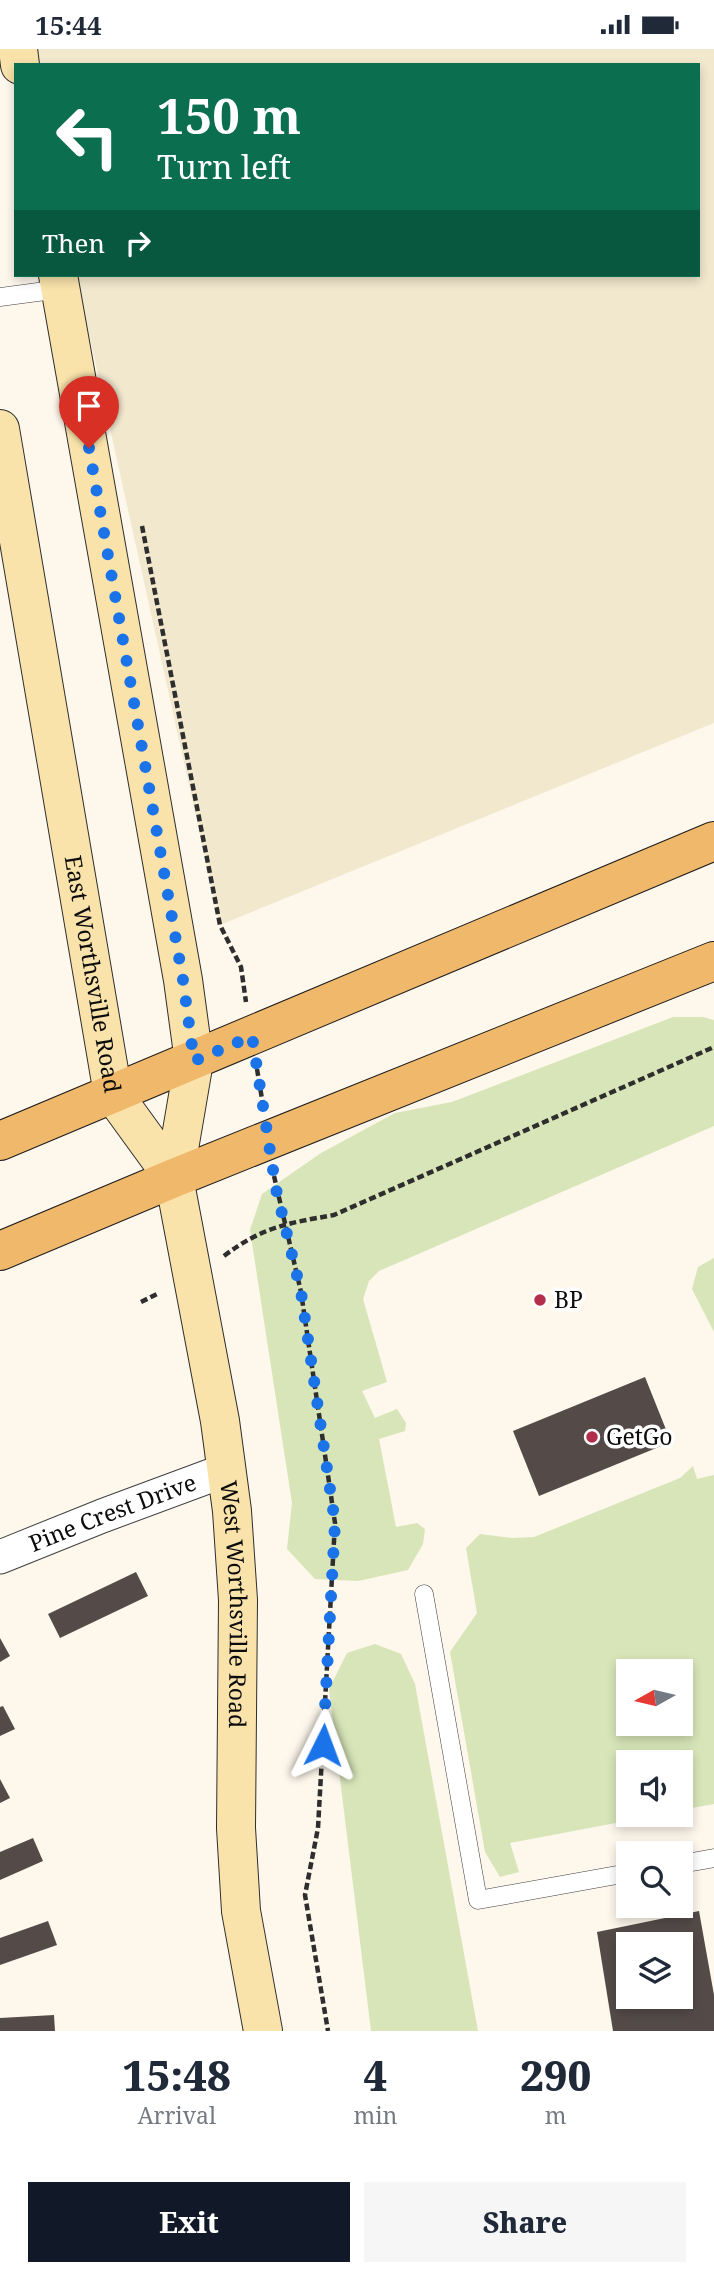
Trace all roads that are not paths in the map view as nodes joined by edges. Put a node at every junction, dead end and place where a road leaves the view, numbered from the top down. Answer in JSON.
{"nodes":[{"id":1,"x":59,"y":282,"type":"edge"},
{"id":2,"x":0,"y":297,"type":"edge"},
{"id":3,"x":0,"y":429,"type":"edge"},
{"id":4,"x":714,"y":841,"type":"edge"},
{"id":5,"x":714,"y":961,"type":"edge"},
{"id":6,"x":194,"y":1061,"type":"junction"},
{"id":7,"x":113,"y":1094,"type":"junction"},
{"id":8,"x":0,"y":1141,"type":"edge"},
{"id":9,"x":174,"y":1178,"type":"junction"},
{"id":10,"x":0,"y":1251,"type":"edge"},
{"id":11,"x":226,"y":1470,"type":"junction"},
{"id":12,"x":0,"y":1557,"type":"edge"},
{"id":13,"x":424,"y":1594,"type":"dead end"},
{"id":14,"x":714,"y":1859,"type":"edge"},
{"id":15,"x":693,"y":1862,"type":"edge"},
{"id":16,"x":616,"y":1875,"type":"edge"},
{"id":17,"x":263,"y":2031,"type":"edge"}],
"edges":[{"from":1,"to":2,"type":"lane"},
{"from":1,"to":6,"type":"main road"},
{"from":3,"to":7,"type":"main road","name":"East Worthsville Road"},
{"from":4,"to":6,"type":"main road"},
{"from":5,"to":9,"type":"main road"},
{"from":6,"to":7,"type":"main road"},
{"from":6,"to":9,"type":"main road"},
{"from":7,"to":8,"type":"main road"},
{"from":7,"to":9,"type":"main road","name":"East Worthsville Road"},
{"from":9,"to":10,"type":"main road"},
{"from":9,"to":11,"type":"main road","name":"West Worthsville Road"},
{"from":11,"to":12,"type":"street","name":"Pine Crest Drive"},
{"from":11,"to":17,"type":"main road","name":"West Worthsville Road"},
{"from":13,"to":16,"type":"lane"},
{"from":14,"to":15,"type":"lane"}]}
